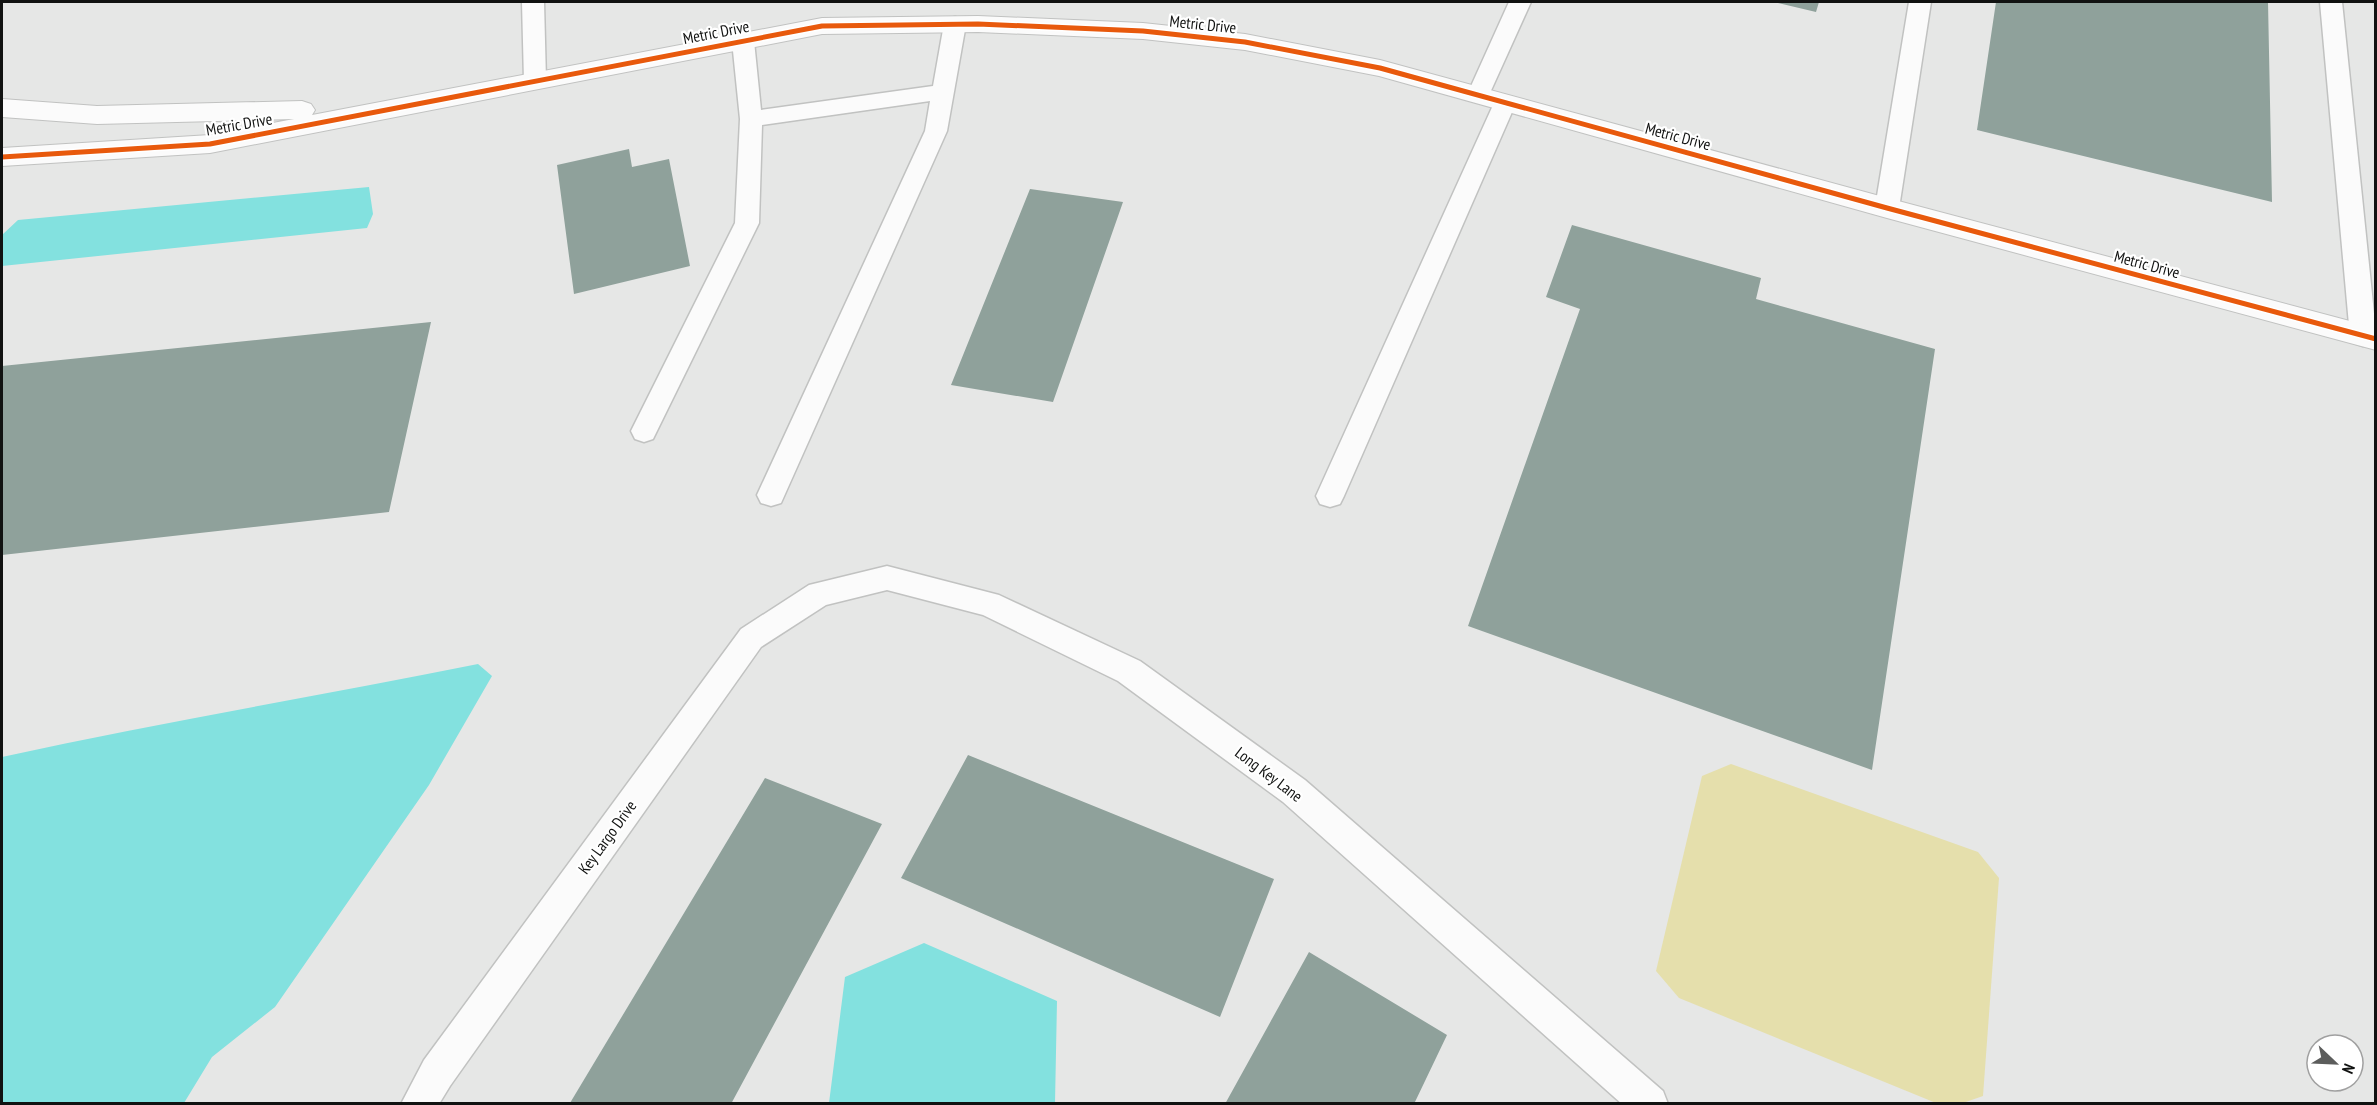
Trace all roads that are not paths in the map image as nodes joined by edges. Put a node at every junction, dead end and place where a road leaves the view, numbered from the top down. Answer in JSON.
{"nodes":[{"id":1,"x":533,"y":2,"type":"edge"},
{"id":2,"x":1520,"y":2,"type":"edge"},
{"id":3,"x":1920,"y":2,"type":"edge"},
{"id":4,"x":2331,"y":2,"type":"edge"},
{"id":5,"x":955,"y":24,"type":"junction"},
{"id":6,"x":743,"y":40,"type":"junction"},
{"id":7,"x":535,"y":81,"type":"junction"},
{"id":8,"x":943,"y":92,"type":"junction"},
{"id":9,"x":1478,"y":95,"type":"junction"},
{"id":10,"x":1505,"y":103,"type":"junction"},
{"id":11,"x":421,"y":104,"type":"junction"},
{"id":12,"x":2,"y":108,"type":"edge"},
{"id":13,"x":36,"y":111,"type":"junction"},
{"id":14,"x":751,"y":119,"type":"junction"},
{"id":15,"x":2,"y":157,"type":"edge"},
{"id":16,"x":1887,"y":208,"type":"junction"},
{"id":17,"x":2369,"y":338,"type":"edge"},
{"id":18,"x":644,"y":431,"type":"dead end"},
{"id":19,"x":771,"y":495,"type":"dead end"},
{"id":20,"x":1330,"y":496,"type":"dead end"},
{"id":21,"x":819,"y":594,"type":"joint"},
{"id":22,"x":419,"y":1104,"type":"edge"},
{"id":23,"x":1650,"y":1104,"type":"edge"}],
"edges":[{"from":1,"to":7,"type":"lane"},
{"from":2,"to":9,"type":"lane"},
{"from":3,"to":16,"type":"lane"},
{"from":4,"to":17,"type":"lane"},
{"from":5,"to":6,"type":"street","name":"Metric Drive"},
{"from":5,"to":8,"type":"lane"},
{"from":5,"to":9,"type":"street","name":"Metric Drive"},
{"from":6,"to":7,"type":"street","name":"Metric Drive"},
{"from":6,"to":14,"type":"lane"},
{"from":7,"to":11,"type":"street","name":"Metric Drive"},
{"from":8,"to":14,"type":"lane"},
{"from":8,"to":19,"type":"lane"},
{"from":9,"to":10,"type":"street","name":"Metric Drive"},
{"from":10,"to":16,"type":"street","name":"Metric Drive"},
{"from":10,"to":20,"type":"lane"},
{"from":11,"to":13,"type":"street","name":"Metric Drive"},
{"from":11,"to":15,"type":"street","name":"Metric Drive"},
{"from":12,"to":13,"type":"street","name":"Metric Drive"},
{"from":13,"to":15,"type":"street"},
{"from":14,"to":18,"type":"lane"},
{"from":16,"to":17,"type":"street","name":"Metric Drive"},
{"from":21,"to":22,"type":"lane","name":"Key Largo Drive"},
{"from":21,"to":23,"type":"lane","name":"Long Key Lane"}]}
